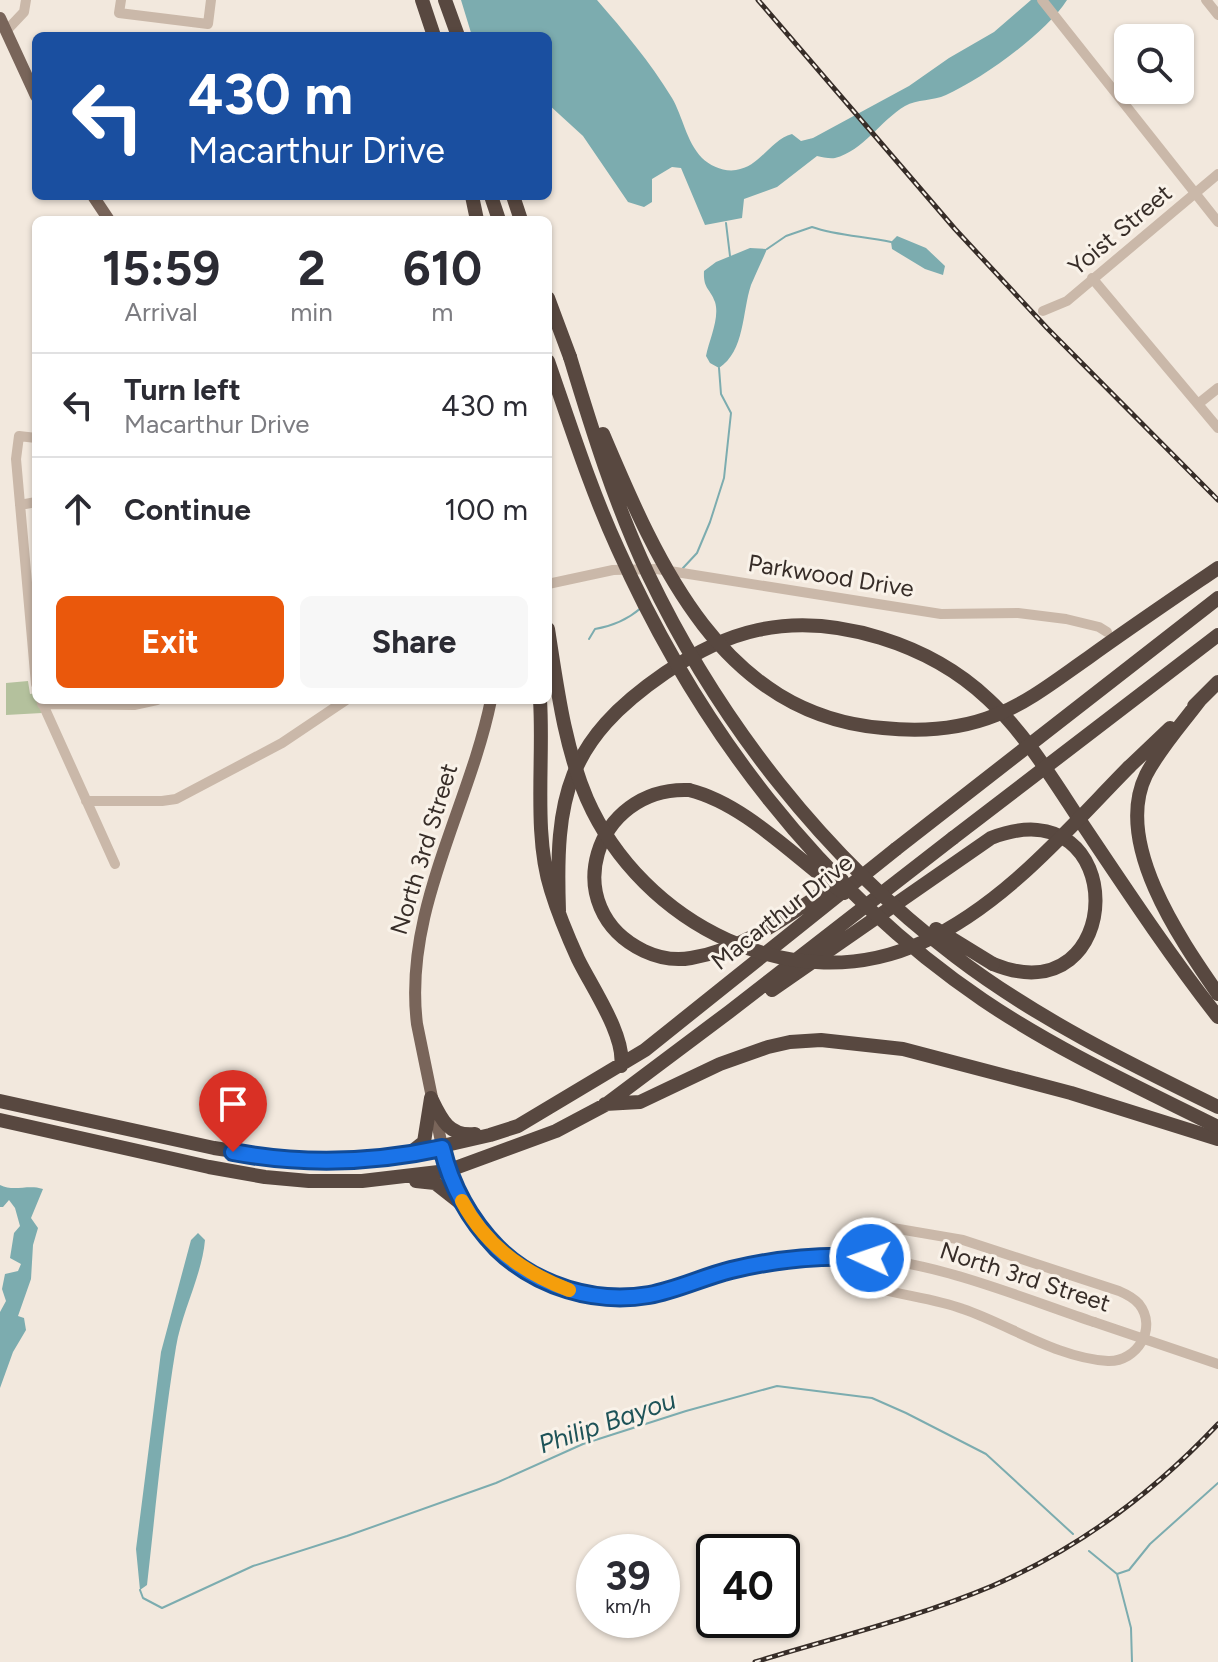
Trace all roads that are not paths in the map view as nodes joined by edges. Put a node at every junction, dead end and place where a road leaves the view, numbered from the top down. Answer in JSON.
{"nodes":[{"id":1,"x":26,"y":0,"type":"edge"},
{"id":2,"x":121,"y":0,"type":"edge"},
{"id":3,"x":211,"y":0,"type":"edge"},
{"id":4,"x":422,"y":0,"type":"edge"},
{"id":5,"x":445,"y":0,"type":"edge"},
{"id":6,"x":1042,"y":0,"type":"edge"},
{"id":7,"x":1206,"y":0,"type":"edge"},
{"id":8,"x":1218,"y":15,"type":"edge"},
{"id":9,"x":0,"y":18,"type":"edge"},
{"id":10,"x":6,"y":31,"type":"junction"},
{"id":11,"x":433,"y":32,"type":"edge"},
{"id":12,"x":457,"y":32,"type":"edge"},
{"id":13,"x":32,"y":87,"type":"edge"},
{"id":14,"x":1218,"y":174,"type":"edge"},
{"id":15,"x":1195,"y":194,"type":"junction"},
{"id":16,"x":1218,"y":222,"type":"edge"},
{"id":17,"x":1092,"y":278,"type":"junction"},
{"id":18,"x":552,"y":309,"type":"edge"},
{"id":19,"x":1043,"y":311,"type":"dead end"},
{"id":20,"x":570,"y":357,"type":"junction"},
{"id":21,"x":552,"y":372,"type":"edge"},
{"id":22,"x":1218,"y":388,"type":"edge"},
{"id":23,"x":1198,"y":404,"type":"junction"},
{"id":24,"x":1218,"y":428,"type":"edge"},
{"id":25,"x":32,"y":438,"type":"edge"},
{"id":26,"x":32,"y":503,"type":"edge"},
{"id":27,"x":20,"y":505,"type":"junction"},
{"id":28,"x":1218,"y":568,"type":"edge"},
{"id":29,"x":552,"y":583,"type":"edge"},
{"id":30,"x":1218,"y":598,"type":"edge"},
{"id":31,"x":32,"y":600,"type":"edge"},
{"id":32,"x":1107,"y":632,"type":"dead end"},
{"id":33,"x":1218,"y":635,"type":"edge"},
{"id":34,"x":552,"y":655,"type":"edge"},
{"id":35,"x":1218,"y":682,"type":"edge"},
{"id":36,"x":1200,"y":700,"type":"junction"},
{"id":37,"x":43,"y":704,"type":"edge"},
{"id":38,"x":103,"y":704,"type":"edge"},
{"id":39,"x":139,"y":704,"type":"edge"},
{"id":40,"x":337,"y":704,"type":"edge"},
{"id":41,"x":490,"y":704,"type":"edge"},
{"id":42,"x":540,"y":704,"type":"edge"},
{"id":43,"x":86,"y":801,"type":"junction"},
{"id":44,"x":896,"y":850,"type":"junction"},
{"id":45,"x":115,"y":864,"type":"dead end"},
{"id":46,"x":881,"y":896,"type":"junction"},
{"id":47,"x":559,"y":911,"type":"junction"},
{"id":48,"x":875,"y":914,"type":"junction"},
{"id":49,"x":1218,"y":994,"type":"edge"},
{"id":50,"x":729,"y":1012,"type":"junction"},
{"id":51,"x":1218,"y":1017,"type":"edge"},
{"id":52,"x":621,"y":1066,"type":"junction"},
{"id":53,"x":431,"y":1098,"type":"junction"},
{"id":54,"x":0,"y":1101,"type":"edge"},
{"id":55,"x":605,"y":1105,"type":"junction"},
{"id":56,"x":1218,"y":1107,"type":"edge"},
{"id":57,"x":0,"y":1120,"type":"edge"},
{"id":58,"x":518,"y":1126,"type":"junction"},
{"id":59,"x":1218,"y":1127,"type":"edge"},
{"id":60,"x":1218,"y":1139,"type":"edge"},
{"id":61,"x":442,"y":1148,"type":"junction"},
{"id":62,"x":405,"y":1155,"type":"junction"},
{"id":63,"x":447,"y":1171,"type":"junction"},
{"id":64,"x":332,"y":1181,"type":"junction"},
{"id":65,"x":463,"y":1205,"type":"junction"},
{"id":66,"x":870,"y":1258,"type":"junction"},
{"id":67,"x":1218,"y":1364,"type":"edge"}],
"edges":[{"from":1,"to":10,"type":"street"},
{"from":2,"to":3,"type":"street"},
{"from":4,"to":11,"type":"highway"},
{"from":5,"to":12,"type":"highway"},
{"from":6,"to":15,"type":"street"},
{"from":7,"to":8,"type":"street"},
{"from":9,"to":10,"type":"main road"},
{"from":10,"to":13,"type":"main road"},
{"from":14,"to":15,"type":"street","name":"Yoist Street"},
{"from":15,"to":16,"type":"street"},
{"from":15,"to":17,"type":"street","name":"Yoist Street"},
{"from":17,"to":19,"type":"street","name":"Yoist Street"},
{"from":17,"to":23,"type":"street"},
{"from":18,"to":20,"type":"highway"},
{"from":20,"to":28,"type":"highway","bridge":true},
{"from":20,"to":46,"type":"highway","bridge":true},
{"from":21,"to":48,"type":"highway","bridge":true},
{"from":22,"to":23,"type":"street"},
{"from":23,"to":24,"type":"street"},
{"from":25,"to":27,"type":"street"},
{"from":26,"to":27,"type":"street"},
{"from":27,"to":31,"type":"street"},
{"from":29,"to":32,"type":"street","name":"Parkwood Drive"},
{"from":30,"to":44,"type":"highway","name":"Macarthur Drive","bridge":true},
{"from":33,"to":50,"type":"highway","name":"Macarthur Drive","bridge":true},
{"from":34,"to":36,"type":"highway","bridge":true},
{"from":35,"to":36,"type":"highway"},
{"from":36,"to":49,"type":"highway"},
{"from":37,"to":43,"type":"street"},
{"from":38,"to":39,"type":"street"},
{"from":40,"to":43,"type":"street"},
{"from":41,"to":53,"type":"main road","name":"North 3rd Street"},
{"from":42,"to":47,"type":"highway"},
{"from":43,"to":45,"type":"street"},
{"from":44,"to":48,"type":"highway","bridge":true},
{"from":44,"to":52,"type":"highway","name":"Macarthur Drive"},
{"from":46,"to":50,"type":"highway","bridge":true},
{"from":46,"to":56,"type":"highway","bridge":true},
{"from":47,"to":51,"type":"highway"},
{"from":47,"to":52,"type":"highway"},
{"from":48,"to":59,"type":"highway","bridge":true},
{"from":50,"to":55,"type":"highway","name":"Macarthur Drive"},
{"from":52,"to":58,"type":"highway","name":"Macarthur Drive"},
{"from":53,"to":58,"type":"highway"},
{"from":53,"to":61,"type":"main road","name":"North 3rd Street"},
{"from":53,"to":62,"type":"highway"},
{"from":54,"to":62,"type":"highway","name":"Macarthur Drive"},
{"from":55,"to":60,"type":"highway"},
{"from":55,"to":63,"type":"highway","name":"Macarthur Drive"},
{"from":57,"to":64,"type":"highway"},
{"from":58,"to":61,"type":"highway","name":"Macarthur Drive"},
{"from":61,"to":62,"type":"highway","name":"Macarthur Drive"},
{"from":61,"to":63,"type":"main road","name":"North 3rd Street"},
{"from":63,"to":64,"type":"highway","name":"Macarthur Drive"},
{"from":63,"to":65,"type":"street","name":"North 3rd Street"},
{"from":64,"to":65,"type":"highway"},
{"from":65,"to":66,"type":"street","name":"North 3rd Street"},
{"from":66,"to":66,"type":"street"},
{"from":66,"to":67,"type":"street","name":"North 3rd Street","bridge":true}]}
